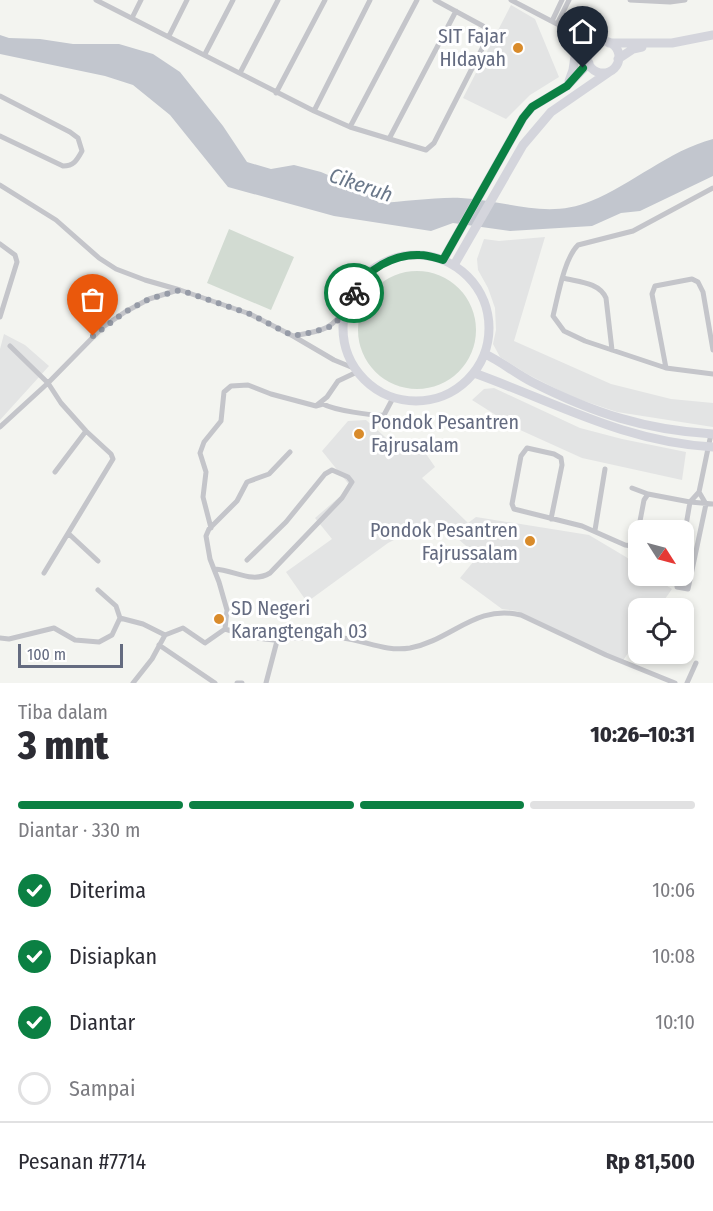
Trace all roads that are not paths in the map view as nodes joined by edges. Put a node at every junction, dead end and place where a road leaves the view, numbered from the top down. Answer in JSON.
{"nodes":[{"id":1,"x":96,"y":0,"type":"edge"},
{"id":2,"x":141,"y":0,"type":"edge"},
{"id":3,"x":187,"y":0,"type":"edge"},
{"id":4,"x":233,"y":0,"type":"edge"},
{"id":5,"x":278,"y":0,"type":"edge"},
{"id":6,"x":325,"y":0,"type":"edge"},
{"id":7,"x":370,"y":0,"type":"edge"},
{"id":8,"x":417,"y":0,"type":"edge"},
{"id":9,"x":435,"y":0,"type":"edge"},
{"id":10,"x":511,"y":0,"type":"edge"},
{"id":11,"x":562,"y":0,"type":"edge"},
{"id":12,"x":569,"y":0,"type":"edge"},
{"id":13,"x":630,"y":0,"type":"edge"},
{"id":14,"x":685,"y":0,"type":"edge"},
{"id":15,"x":456,"y":11,"type":"junction"},
{"id":16,"x":132,"y":18,"type":"junction"},
{"id":17,"x":554,"y":22,"type":"junction"},
{"id":18,"x":570,"y":30,"type":"junction"},
{"id":19,"x":713,"y":35,"type":"edge"},
{"id":20,"x":169,"y":36,"type":"junction"},
{"id":21,"x":605,"y":42,"type":"junction"},
{"id":22,"x":577,"y":43,"type":"junction"},
{"id":23,"x":656,"y":44,"type":"junction"},
{"id":24,"x":204,"y":54,"type":"junction"},
{"id":25,"x":588,"y":59,"type":"junction"},
{"id":26,"x":618,"y":59,"type":"junction"},
{"id":27,"x":609,"y":72,"type":"junction"},
{"id":28,"x":240,"y":73,"type":"junction"},
{"id":29,"x":567,"y":86,"type":"junction"},
{"id":30,"x":276,"y":93,"type":"junction"},
{"id":31,"x":0,"y":96,"type":"edge"},
{"id":32,"x":314,"y":111,"type":"junction"},
{"id":33,"x":350,"y":127,"type":"junction"},
{"id":34,"x":0,"y":136,"type":"edge"},
{"id":35,"x":389,"y":139,"type":"junction"},
{"id":36,"x":0,"y":185,"type":"edge"},
{"id":37,"x":713,"y":188,"type":"edge"},
{"id":38,"x":0,"y":244,"type":"edge"},
{"id":39,"x":443,"y":260,"type":"junction"},
{"id":40,"x":454,"y":265,"type":"junction"},
{"id":41,"x":563,"y":278,"type":"junction"},
{"id":42,"x":180,"y":290,"type":"junction"},
{"id":43,"x":347,"y":306,"type":"junction"},
{"id":44,"x":0,"y":316,"type":"edge"},
{"id":45,"x":293,"y":336,"type":"junction"},
{"id":46,"x":10,"y":346,"type":"dead end"},
{"id":47,"x":612,"y":350,"type":"junction"},
{"id":48,"x":713,"y":350,"type":"edge"},
{"id":49,"x":484,"y":354,"type":"junction"},
{"id":50,"x":666,"y":368,"type":"junction"},
{"id":51,"x":357,"y":371,"type":"junction"},
{"id":52,"x":474,"y":373,"type":"junction"},
{"id":53,"x":713,"y":374,"type":"edge"},
{"id":54,"x":48,"y":382,"type":"junction"},
{"id":55,"x":393,"y":398,"type":"junction"},
{"id":56,"x":316,"y":406,"type":"junction"},
{"id":57,"x":0,"y":427,"type":"edge"},
{"id":58,"x":86,"y":431,"type":"junction"},
{"id":59,"x":712,"y":434,"type":"edge"},
{"id":60,"x":711,"y":447,"type":"edge"},
{"id":61,"x":290,"y":452,"type":"dead end"},
{"id":62,"x":605,"y":469,"type":"dead end"},
{"id":63,"x":55,"y":472,"type":"dead end"},
{"id":64,"x":632,"y":488,"type":"dead end"},
{"id":65,"x":699,"y":492,"type":"junction"},
{"id":66,"x":648,"y":494,"type":"junction"},
{"id":67,"x":690,"y":502,"type":"junction"},
{"id":68,"x":710,"y":504,"type":"edge"},
{"id":69,"x":551,"y":519,"type":"junction"},
{"id":70,"x":687,"y":520,"type":"edge"},
{"id":71,"x":211,"y":528,"type":"junction"},
{"id":72,"x":595,"y":530,"type":"junction"},
{"id":73,"x":69,"y":534,"type":"junction"},
{"id":74,"x":247,"y":560,"type":"dead end"},
{"id":75,"x":98,"y":561,"type":"dead end"},
{"id":76,"x":694,"y":566,"type":"edge"},
{"id":77,"x":215,"y":569,"type":"junction"},
{"id":78,"x":44,"y":573,"type":"dead end"},
{"id":79,"x":677,"y":586,"type":"edge"},
{"id":80,"x":689,"y":586,"type":"edge"},
{"id":81,"x":98,"y":590,"type":"dead end"},
{"id":82,"x":120,"y":618,"type":"junction"},
{"id":83,"x":225,"y":630,"type":"junction"},
{"id":84,"x":165,"y":635,"type":"junction"},
{"id":85,"x":0,"y":638,"type":"edge"},
{"id":86,"x":277,"y":641,"type":"junction"},
{"id":87,"x":159,"y":645,"type":"junction"},
{"id":88,"x":696,"y":663,"type":"dead end"},
{"id":89,"x":661,"y":680,"type":"edge"},
{"id":90,"x":133,"y":683,"type":"edge"},
{"id":91,"x":215,"y":683,"type":"edge"},
{"id":92,"x":237,"y":683,"type":"edge"},
{"id":93,"x":242,"y":683,"type":"edge"},
{"id":94,"x":267,"y":683,"type":"edge"},
{"id":95,"x":675,"y":683,"type":"edge"},
{"id":96,"x":687,"y":683,"type":"edge"}],
"edges":[{"from":1,"to":16,"type":"street"},
{"from":2,"to":16,"type":"street"},
{"from":3,"to":20,"type":"street"},
{"from":4,"to":24,"type":"street"},
{"from":5,"to":28,"type":"street"},
{"from":6,"to":30,"type":"street"},
{"from":7,"to":32,"type":"street"},
{"from":8,"to":33,"type":"street"},
{"from":9,"to":15,"type":"street"},
{"from":10,"to":17,"type":"street"},
{"from":11,"to":17,"type":"street"},
{"from":12,"to":17,"type":"street"},
{"from":13,"to":14,"type":"street"},
{"from":15,"to":35,"type":"street"},
{"from":15,"to":35,"type":"street"},
{"from":16,"to":20,"type":"street"},
{"from":17,"to":18,"type":"street"},
{"from":18,"to":21,"type":"street"},
{"from":18,"to":22,"type":"street"},
{"from":19,"to":23,"type":"main road"},
{"from":20,"to":24,"type":"street"},
{"from":21,"to":23,"type":"main road"},
{"from":21,"to":25,"type":"main road"},
{"from":21,"to":26,"type":"main road"},
{"from":22,"to":25,"type":"street"},
{"from":22,"to":29,"type":"main road"},
{"from":23,"to":26,"type":"main road"},
{"from":24,"to":28,"type":"street"},
{"from":25,"to":27,"type":"main road"},
{"from":25,"to":29,"type":"main road"},
{"from":26,"to":27,"type":"main road"},
{"from":27,"to":40,"type":"main road"},
{"from":28,"to":30,"type":"street"},
{"from":29,"to":39,"type":"main road"},
{"from":30,"to":32,"type":"street"},
{"from":31,"to":34,"type":"street"},
{"from":32,"to":33,"type":"street"},
{"from":33,"to":35,"type":"street"},
{"from":36,"to":42,"type":"street"},
{"from":37,"to":41,"type":"street"},
{"from":38,"to":44,"type":"street"},
{"from":39,"to":40,"type":"main road"},
{"from":39,"to":43,"type":"main road"},
{"from":40,"to":49,"type":"main road"},
{"from":41,"to":47,"type":"street"},
{"from":41,"to":47,"type":"street"},
{"from":42,"to":45,"type":"street"},
{"from":42,"to":54,"type":"street"},
{"from":43,"to":45,"type":"street"},
{"from":43,"to":51,"type":"main road"},
{"from":45,"to":51,"type":"street"},
{"from":46,"to":54,"type":"street"},
{"from":47,"to":50,"type":"street"},
{"from":48,"to":50,"type":"street"},
{"from":49,"to":52,"type":"main road"},
{"from":49,"to":59,"type":"main road"},
{"from":50,"to":53,"type":"street"},
{"from":51,"to":55,"type":"main road"},
{"from":51,"to":56,"type":"street"},
{"from":52,"to":55,"type":"main road"},
{"from":52,"to":60,"type":"main road"},
{"from":54,"to":57,"type":"street"},
{"from":54,"to":58,"type":"street"},
{"from":55,"to":56,"type":"street"},
{"from":56,"to":71,"type":"street"},
{"from":58,"to":63,"type":"street"},
{"from":58,"to":73,"type":"street"},
{"from":59,"to":60,"type":"street"},
{"from":60,"to":65,"type":"street"},
{"from":61,"to":71,"type":"street"},
{"from":62,"to":72,"type":"street"},
{"from":64,"to":66,"type":"street"},
{"from":65,"to":67,"type":"street"},
{"from":65,"to":68,"type":"street"},
{"from":66,"to":67,"type":"street"},
{"from":66,"to":72,"type":"street"},
{"from":67,"to":68,"type":"street"},
{"from":67,"to":70,"type":"street"},
{"from":68,"to":76,"type":"street"},
{"from":69,"to":69,"type":"street"},
{"from":69,"to":72,"type":"street"},
{"from":71,"to":77,"type":"street"},
{"from":73,"to":75,"type":"street"},
{"from":73,"to":78,"type":"street"},
{"from":74,"to":77,"type":"street"},
{"from":77,"to":83,"type":"street"},
{"from":79,"to":80,"type":"street"},
{"from":81,"to":82,"type":"street"},
{"from":82,"to":84,"type":"street"},
{"from":82,"to":85,"type":"street"},
{"from":83,"to":84,"type":"street"},
{"from":83,"to":86,"type":"street"},
{"from":84,"to":87,"type":"street"},
{"from":86,"to":89,"type":"street"},
{"from":86,"to":94,"type":"street"},
{"from":87,"to":90,"type":"street"},
{"from":87,"to":91,"type":"street"},
{"from":88,"to":96,"type":"street"},
{"from":89,"to":95,"type":"street"},
{"from":92,"to":93,"type":"street"}]}
